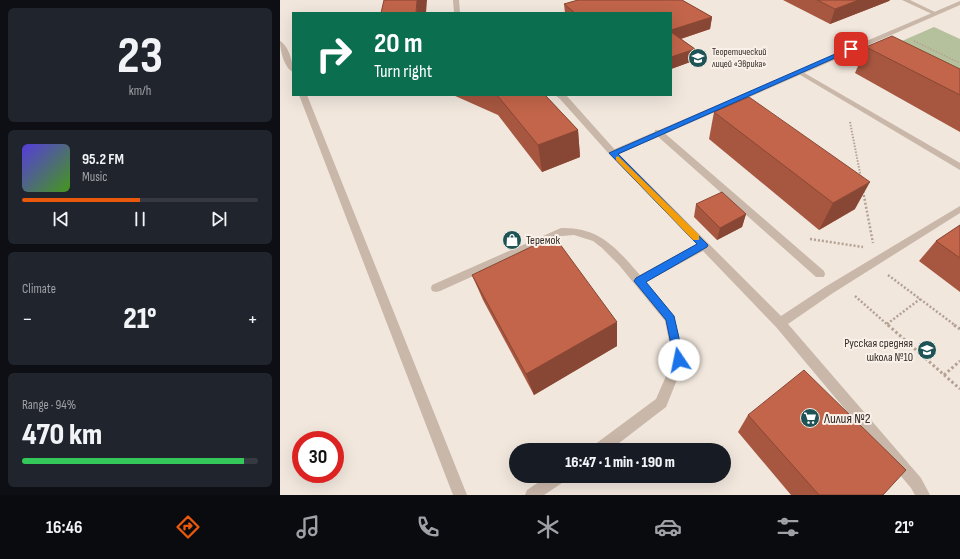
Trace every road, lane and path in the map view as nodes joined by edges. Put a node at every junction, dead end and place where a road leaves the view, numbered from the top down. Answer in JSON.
{"nodes":[{"id":1,"x":456,"y":0,"type":"edge"},
{"id":2,"x":905,"y":0,"type":"edge"},
{"id":3,"x":958,"y":5,"type":"edge"},
{"id":4,"x":457,"y":12,"type":"edge"},
{"id":5,"x":934,"y":13,"type":"junction"},
{"id":6,"x":893,"y":31,"type":"junction"},
{"id":7,"x":280,"y":43,"type":"edge"},
{"id":8,"x":960,"y":63,"type":"edge"},
{"id":9,"x":292,"y":68,"type":"edge"},
{"id":10,"x":799,"y":72,"type":"junction"},
{"id":11,"x":303,"y":96,"type":"edge"},
{"id":12,"x":561,"y":96,"type":"edge"},
{"id":13,"x":846,"y":99,"type":"junction"},
{"id":14,"x":658,"y":132,"type":"junction"},
{"id":15,"x":613,"y":153,"type":"junction"},
{"id":16,"x":960,"y":167,"type":"edge"},
{"id":17,"x":960,"y":210,"type":"edge"},
{"id":18,"x":776,"y":234,"type":"junction"},
{"id":19,"x":704,"y":245,"type":"junction"},
{"id":20,"x":867,"y":247,"type":"dead end"},
{"id":21,"x":874,"y":248,"type":"dead end"},
{"id":22,"x":874,"y":264,"type":"junction"},
{"id":23,"x":820,"y":274,"type":"dead end"},
{"id":24,"x":639,"y":281,"type":"junction"},
{"id":25,"x":841,"y":284,"type":"junction"},
{"id":26,"x":436,"y":288,"type":"dead end"},
{"id":27,"x":920,"y":299,"type":"junction"},
{"id":28,"x":780,"y":323,"type":"junction"},
{"id":29,"x":887,"y":324,"type":"junction"},
{"id":30,"x":960,"y":329,"type":"edge"},
{"id":31,"x":960,"y":361,"type":"edge"},
{"id":32,"x":944,"y":375,"type":"junction"},
{"id":33,"x":960,"y":389,"type":"edge"},
{"id":34,"x":608,"y":443,"type":"edge"},
{"id":35,"x":550,"y":483,"type":"edge"},
{"id":36,"x":460,"y":495,"type":"edge"},
{"id":37,"x":532,"y":495,"type":"edge"},
{"id":38,"x":924,"y":495,"type":"edge"}],
"edges":[{"from":1,"to":4,"type":"street"},
{"from":2,"to":5,"type":"street"},
{"from":3,"to":5,"type":"street"},
{"from":5,"to":6,"type":"street"},
{"from":6,"to":8,"type":"path"},
{"from":6,"to":10,"type":"street"},
{"from":7,"to":9,"type":"street"},
{"from":10,"to":13,"type":"street"},
{"from":10,"to":14,"type":"street"},
{"from":11,"to":36,"type":"street"},
{"from":12,"to":15,"type":"street"},
{"from":13,"to":16,"type":"street"},
{"from":13,"to":21,"type":"path"},
{"from":14,"to":15,"type":"street"},
{"from":14,"to":18,"type":"street"},
{"from":15,"to":19,"type":"street"},
{"from":17,"to":22,"type":"street"},
{"from":18,"to":20,"type":"path"},
{"from":18,"to":23,"type":"street"},
{"from":19,"to":24,"type":"street"},
{"from":19,"to":28,"type":"street"},
{"from":22,"to":25,"type":"street"},
{"from":22,"to":27,"type":"path"},
{"from":24,"to":26,"type":"street"},
{"from":24,"to":34,"type":"street"},
{"from":25,"to":28,"type":"street"},
{"from":25,"to":29,"type":"path"},
{"from":27,"to":29,"type":"path"},
{"from":27,"to":30,"type":"path"},
{"from":28,"to":38,"type":"street"},
{"from":29,"to":32,"type":"path"},
{"from":31,"to":32,"type":"path"},
{"from":32,"to":33,"type":"path"},
{"from":35,"to":37,"type":"street"}]}
